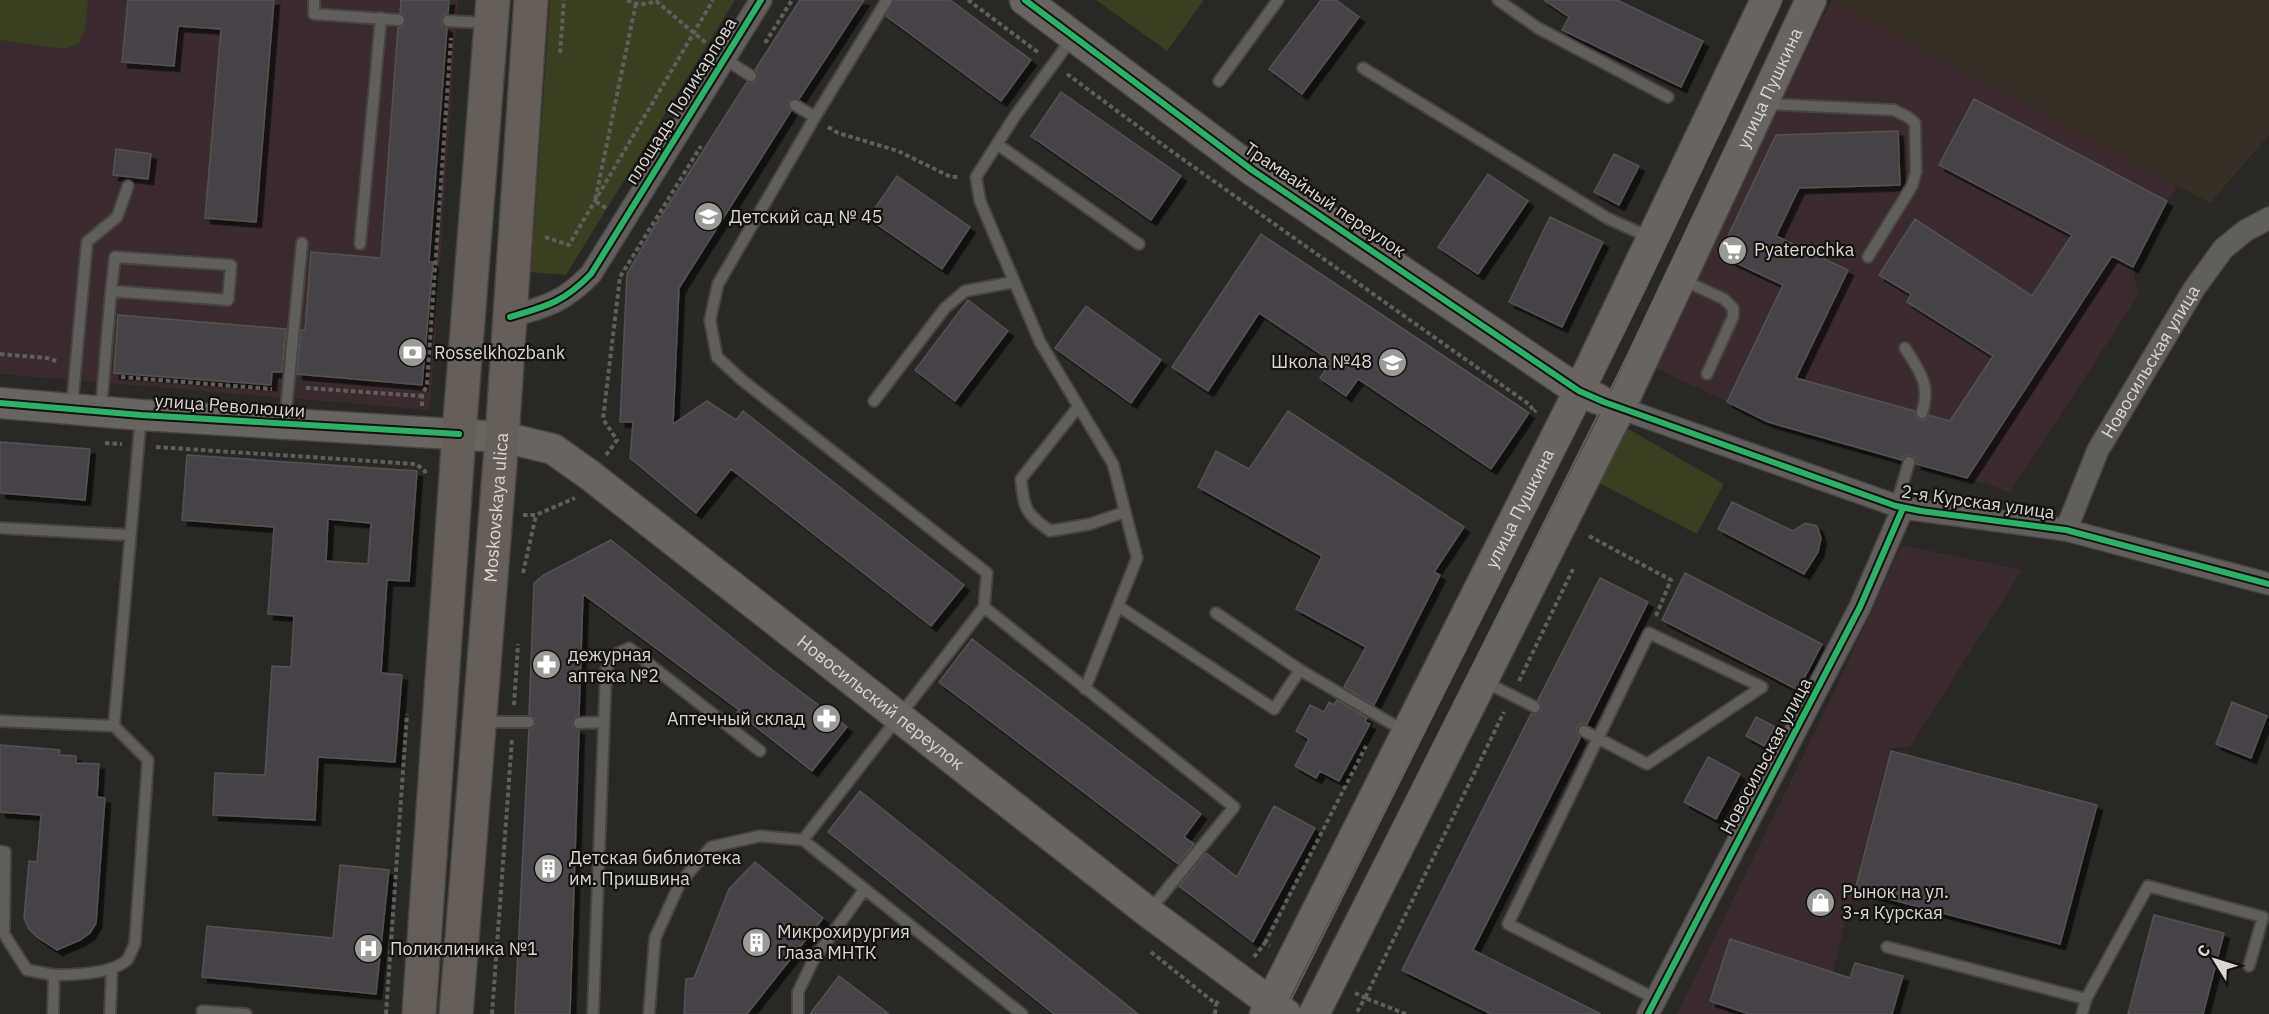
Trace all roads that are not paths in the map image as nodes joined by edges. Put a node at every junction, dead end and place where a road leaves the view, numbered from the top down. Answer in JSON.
{"nodes":[{"id":1,"x":315,"y":0,"type":"edge"},
{"id":2,"x":531,"y":0,"type":"edge"},
{"id":3,"x":761,"y":0,"type":"edge"},
{"id":4,"x":887,"y":0,"type":"edge"},
{"id":5,"x":1278,"y":0,"type":"edge"},
{"id":6,"x":1498,"y":0,"type":"edge"},
{"id":7,"x":1766,"y":0,"type":"edge"},
{"id":8,"x":1810,"y":0,"type":"edge"},
{"id":9,"x":1027,"y":1,"type":"edge"},
{"id":10,"x":493,"y":12,"type":"edge"},
{"id":11,"x":381,"y":18,"type":"junction"},
{"id":12,"x":399,"y":20,"type":"dead end"},
{"id":13,"x":450,"y":21,"type":"road end"},
{"id":14,"x":1072,"y":37,"type":"junction"},
{"id":15,"x":725,"y":59,"type":"junction"},
{"id":16,"x":1363,"y":68,"type":"dead end"},
{"id":17,"x":748,"y":75,"type":"road end"},
{"id":18,"x":1219,"y":81,"type":"dead end"},
{"id":19,"x":1668,"y":97,"type":"dead end"},
{"id":20,"x":1762,"y":104,"type":"junction"},
{"id":21,"x":795,"y":105,"type":"dead end"},
{"id":22,"x":815,"y":117,"type":"junction"},
{"id":23,"x":997,"y":144,"type":"junction"},
{"id":24,"x":128,"y":186,"type":"dead end"},
{"id":25,"x":2269,"y":218,"type":"edge"},
{"id":26,"x":1652,"y":239,"type":"junction"},
{"id":27,"x":302,"y":243,"type":"dead end"},
{"id":28,"x":360,"y":244,"type":"dead end"},
{"id":29,"x":1139,"y":244,"type":"dead end"},
{"id":30,"x":1868,"y":257,"type":"dead end"},
{"id":31,"x":1680,"y":278,"type":"junction"},
{"id":32,"x":1014,"y":282,"type":"junction"},
{"id":33,"x":111,"y":291,"type":"junction"},
{"id":34,"x":510,"y":317,"type":"junction"},
{"id":35,"x":1905,"y":348,"type":"dead end"},
{"id":36,"x":1707,"y":374,"type":"dead end"},
{"id":37,"x":1579,"y":391,"type":"junction"},
{"id":38,"x":874,"y":401,"type":"dead end"},
{"id":39,"x":0,"y":403,"type":"edge"},
{"id":40,"x":1078,"y":407,"type":"junction"},
{"id":41,"x":1620,"y":408,"type":"junction"},
{"id":42,"x":86,"y":411,"type":"junction"},
{"id":43,"x":1922,"y":413,"type":"dead end"},
{"id":44,"x":141,"y":415,"type":"junction"},
{"id":45,"x":285,"y":424,"type":"junction"},
{"id":46,"x":459,"y":434,"type":"junction"},
{"id":47,"x":502,"y":436,"type":"junction"},
{"id":48,"x":1909,"y":462,"type":"dead end"},
{"id":49,"x":1899,"y":507,"type":"junction"},
{"id":50,"x":1125,"y":512,"type":"junction"},
{"id":51,"x":0,"y":528,"type":"edge"},
{"id":52,"x":2066,"y":530,"type":"junction"},
{"id":53,"x":129,"y":535,"type":"junction"},
{"id":54,"x":2269,"y":585,"type":"edge"},
{"id":55,"x":1118,"y":606,"type":"junction"},
{"id":56,"x":984,"y":608,"type":"junction"},
{"id":57,"x":1216,"y":613,"type":"dead end"},
{"id":58,"x":1300,"y":670,"type":"junction"},
{"id":59,"x":1483,"y":681,"type":"junction"},
{"id":60,"x":1085,"y":689,"type":"junction"},
{"id":61,"x":1535,"y":707,"type":"dead end"},
{"id":62,"x":898,"y":718,"type":"junction"},
{"id":63,"x":0,"y":721,"type":"edge"},
{"id":64,"x":478,"y":722,"type":"junction"},
{"id":65,"x":529,"y":722,"type":"dead end"},
{"id":66,"x":604,"y":722,"type":"junction"},
{"id":67,"x":579,"y":723,"type":"dead end"},
{"id":68,"x":114,"y":726,"type":"junction"},
{"id":69,"x":1584,"y":731,"type":"dead end"},
{"id":70,"x":1407,"y":732,"type":"junction"},
{"id":71,"x":1597,"y":738,"type":"junction"},
{"id":72,"x":760,"y":751,"type":"dead end"},
{"id":73,"x":803,"y":840,"type":"junction"},
{"id":74,"x":0,"y":851,"type":"edge"},
{"id":75,"x":864,"y":890,"type":"junction"},
{"id":76,"x":1148,"y":912,"type":"junction"},
{"id":77,"x":1887,"y":947,"type":"dead end"},
{"id":78,"x":2248,"y":966,"type":"dead end"},
{"id":79,"x":112,"y":969,"type":"junction"},
{"id":80,"x":54,"y":975,"type":"junction"},
{"id":81,"x":2086,"y":999,"type":"junction"},
{"id":82,"x":1652,"y":1007,"type":"edge"},
{"id":83,"x":202,"y":1011,"type":"dead end"},
{"id":84,"x":1274,"y":1011,"type":"edge"},
{"id":85,"x":53,"y":1014,"type":"edge"},
{"id":86,"x":110,"y":1014,"type":"edge"},
{"id":87,"x":246,"y":1014,"type":"edge"},
{"id":88,"x":418,"y":1014,"type":"edge"},
{"id":89,"x":456,"y":1014,"type":"edge"},
{"id":90,"x":592,"y":1014,"type":"edge"},
{"id":91,"x":649,"y":1014,"type":"edge"},
{"id":92,"x":798,"y":1014,"type":"edge"},
{"id":93,"x":1022,"y":1014,"type":"edge"},
{"id":94,"x":1314,"y":1014,"type":"edge"},
{"id":95,"x":2082,"y":1014,"type":"edge"}],
"edges":[{"from":1,"to":11,"type":"lane"},
{"from":2,"to":34,"type":"main road","name":"Moskovskaya ulica"},
{"from":3,"to":15,"type":"street","name":"площадь Поликарпова"},
{"from":4,"to":22,"type":"lane"},
{"from":5,"to":18,"type":"lane"},
{"from":6,"to":19,"type":"lane"},
{"from":7,"to":26,"type":"main road","name":"улица Пушкина"},
{"from":8,"to":20,"type":"main road","name":"улица Пушкина"},
{"from":9,"to":14,"type":"main road","name":"Трамвайный переулок"},
{"from":10,"to":13,"type":"lane"},
{"from":10,"to":46,"type":"main road"},
{"from":11,"to":12,"type":"lane"},
{"from":11,"to":28,"type":"lane"},
{"from":14,"to":23,"type":"lane"},
{"from":14,"to":37,"type":"main road","name":"Трамвайный переулок"},
{"from":15,"to":17,"type":"lane"},
{"from":15,"to":34,"type":"street","name":"площадь Поликарпова"},
{"from":16,"to":26,"type":"lane"},
{"from":20,"to":30,"type":"lane"},
{"from":20,"to":31,"type":"main road","name":"улица Пушкина"},
{"from":21,"to":22,"type":"lane"},
{"from":22,"to":56,"type":"lane"},
{"from":23,"to":29,"type":"lane"},
{"from":23,"to":32,"type":"lane"},
{"from":24,"to":42,"type":"lane"},
{"from":25,"to":52,"type":"street","name":"Новосильская улица"},
{"from":26,"to":37,"type":"main road","name":"улица Пушкина"},
{"from":27,"to":45,"type":"lane"},
{"from":31,"to":36,"type":"lane"},
{"from":31,"to":41,"type":"main road","name":"улица Пушкина"},
{"from":32,"to":38,"type":"lane"},
{"from":32,"to":40,"type":"lane"},
{"from":33,"to":33,"type":"lane"},
{"from":33,"to":42,"type":"lane"},
{"from":34,"to":47,"type":"main road","name":"Moskovskaya ulica"},
{"from":35,"to":43,"type":"lane"},
{"from":37,"to":41,"type":"main road","name":"Трамвайный переулок"},
{"from":37,"to":70,"type":"main road","name":"улица Пушкина"},
{"from":39,"to":42,"type":"main road","name":"улица Революции"},
{"from":40,"to":50,"type":"lane"},
{"from":40,"to":50,"type":"lane"},
{"from":41,"to":49,"type":"street","name":"2-я Курская улица"},
{"from":41,"to":59,"type":"main road","name":"улица Пушкина"},
{"from":42,"to":44,"type":"main road","name":"улица Революции"},
{"from":44,"to":45,"type":"main road","name":"улица Революции"},
{"from":44,"to":53,"type":"lane"},
{"from":45,"to":46,"type":"main road","name":"улица Революции"},
{"from":46,"to":47,"type":"main road","name":"Новосильский переулок"},
{"from":46,"to":88,"type":"main road"},
{"from":47,"to":62,"type":"main road","name":"Новосильский переулок"},
{"from":47,"to":64,"type":"main road","name":"Moskovskaya ulica"},
{"from":48,"to":49,"type":"lane"},
{"from":49,"to":52,"type":"street","name":"2-я Курская улица"},
{"from":49,"to":82,"type":"street","name":"Новосильская улица"},
{"from":50,"to":55,"type":"lane"},
{"from":51,"to":53,"type":"lane"},
{"from":52,"to":54,"type":"street","name":"2-я Курская улица"},
{"from":53,"to":68,"type":"lane"},
{"from":55,"to":58,"type":"lane"},
{"from":55,"to":60,"type":"lane"},
{"from":56,"to":60,"type":"lane"},
{"from":56,"to":62,"type":"lane"},
{"from":57,"to":58,"type":"lane"},
{"from":58,"to":70,"type":"lane"},
{"from":59,"to":61,"type":"lane"},
{"from":59,"to":94,"type":"main road","name":"улица Пушкина"},
{"from":60,"to":76,"type":"lane"},
{"from":62,"to":73,"type":"lane"},
{"from":62,"to":76,"type":"main road","name":"Новосильский переулок"},
{"from":63,"to":68,"type":"lane"},
{"from":64,"to":65,"type":"lane"},
{"from":64,"to":89,"type":"main road","name":"Moskovskaya ulica"},
{"from":66,"to":67,"type":"lane"},
{"from":66,"to":72,"type":"lane"},
{"from":66,"to":90,"type":"lane"},
{"from":68,"to":79,"type":"lane"},
{"from":69,"to":71,"type":"lane"},
{"from":70,"to":84,"type":"main road","name":"улица Пушкина"},
{"from":71,"to":71,"type":"lane"},
{"from":71,"to":82,"type":"lane"},
{"from":73,"to":75,"type":"lane"},
{"from":73,"to":91,"type":"lane"},
{"from":74,"to":80,"type":"lane"},
{"from":75,"to":92,"type":"lane"},
{"from":75,"to":93,"type":"lane"},
{"from":76,"to":84,"type":"main road","name":"Новосильский переулок"},
{"from":77,"to":81,"type":"lane"},
{"from":78,"to":81,"type":"lane"},
{"from":79,"to":80,"type":"lane"},
{"from":79,"to":86,"type":"lane"},
{"from":80,"to":85,"type":"lane"},
{"from":81,"to":95,"type":"lane"},
{"from":83,"to":87,"type":"lane"}]}
